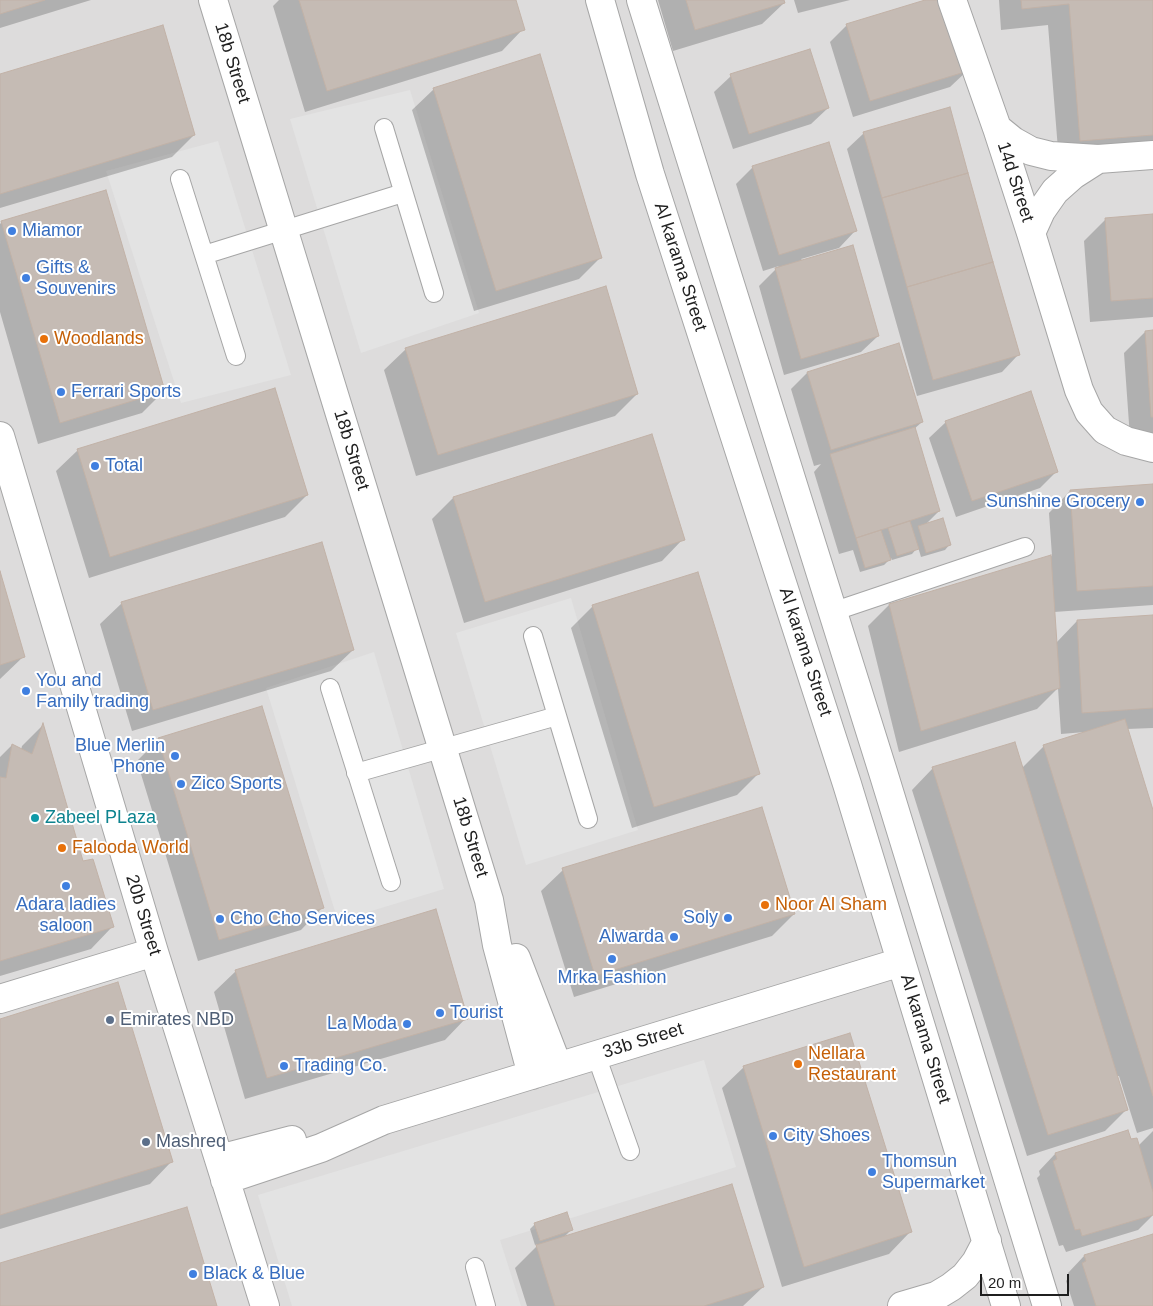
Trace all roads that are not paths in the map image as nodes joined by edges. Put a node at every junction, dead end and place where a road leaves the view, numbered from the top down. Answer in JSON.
{"nodes":[{"id":1,"x":213,"y":0,"type":"edge"},
{"id":2,"x":600,"y":0,"type":"edge"},
{"id":3,"x":641,"y":0,"type":"edge"},
{"id":4,"x":952,"y":0,"type":"edge"},
{"id":5,"x":384,"y":128,"type":"dead end"},
{"id":6,"x":997,"y":128,"type":"junction"},
{"id":7,"x":1153,"y":155,"type":"edge"},
{"id":8,"x":1098,"y":158,"type":"junction"},
{"id":9,"x":180,"y":179,"type":"dead end"},
{"id":10,"x":403,"y":192,"type":"junction"},
{"id":11,"x":283,"y":229,"type":"junction"},
{"id":12,"x":1031,"y":233,"type":"junction"},
{"id":13,"x":204,"y":255,"type":"junction"},
{"id":14,"x":434,"y":293,"type":"dead end"},
{"id":15,"x":236,"y":356,"type":"dead end"},
{"id":16,"x":0,"y":436,"type":"edge"},
{"id":17,"x":1153,"y":448,"type":"edge"},
{"id":18,"x":1025,"y":547,"type":"dead end"},
{"id":19,"x":832,"y":612,"type":"junction"},
{"id":20,"x":533,"y":636,"type":"dead end"},
{"id":21,"x":330,"y":688,"type":"dead end"},
{"id":22,"x":557,"y":716,"type":"junction"},
{"id":23,"x":443,"y":748,"type":"junction"},
{"id":24,"x":356,"y":773,"type":"junction"},
{"id":25,"x":588,"y":819,"type":"dead end"},
{"id":26,"x":391,"y":882,"type":"dead end"},
{"id":27,"x":154,"y":952,"type":"junction"},
{"id":28,"x":901,"y":962,"type":"junction"},
{"id":29,"x":0,"y":999,"type":"edge"},
{"id":30,"x":596,"y":1055,"type":"junction"},
{"id":31,"x":545,"y":1071,"type":"junction"},
{"id":32,"x":630,"y":1150,"type":"dead end"},
{"id":33,"x":222,"y":1169,"type":"junction"},
{"id":34,"x":987,"y":1242,"type":"junction"},
{"id":35,"x":475,"y":1267,"type":"dead end"},
{"id":36,"x":265,"y":1306,"type":"edge"},
{"id":37,"x":486,"y":1306,"type":"edge"},
{"id":38,"x":902,"y":1306,"type":"edge"},
{"id":39,"x":1006,"y":1306,"type":"edge"},
{"id":40,"x":1047,"y":1306,"type":"edge"}],
"edges":[{"from":1,"to":11,"type":"street","name":"18b Street"},
{"from":2,"to":28,"type":"street","name":"Al karama Street"},
{"from":3,"to":19,"type":"street"},
{"from":4,"to":6,"type":"street","name":"14d Street"},
{"from":5,"to":10,"type":"lane"},
{"from":6,"to":8,"type":"street"},
{"from":6,"to":12,"type":"street","name":"14d Street"},
{"from":7,"to":8,"type":"street"},
{"from":8,"to":12,"type":"street"},
{"from":9,"to":13,"type":"lane"},
{"from":10,"to":11,"type":"lane"},
{"from":10,"to":14,"type":"lane"},
{"from":11,"to":13,"type":"lane"},
{"from":11,"to":23,"type":"street","name":"18b Street"},
{"from":12,"to":17,"type":"street","name":"14d Street"},
{"from":13,"to":15,"type":"lane"},
{"from":16,"to":27,"type":"street","name":"20b Street"},
{"from":18,"to":19,"type":"lane"},
{"from":19,"to":40,"type":"street"},
{"from":20,"to":22,"type":"lane"},
{"from":21,"to":24,"type":"lane"},
{"from":22,"to":23,"type":"lane"},
{"from":22,"to":25,"type":"lane"},
{"from":23,"to":24,"type":"lane"},
{"from":23,"to":31,"type":"street","name":"18b Street"},
{"from":24,"to":26,"type":"lane"},
{"from":27,"to":29,"type":"street"},
{"from":27,"to":33,"type":"street","name":"20b Street"},
{"from":28,"to":30,"type":"street","name":"33b Street"},
{"from":28,"to":34,"type":"street","name":"Al karama Street"},
{"from":30,"to":31,"type":"street","name":"33b Street"},
{"from":30,"to":32,"type":"lane"},
{"from":31,"to":33,"type":"street","name":"33b Street"},
{"from":33,"to":36,"type":"street","name":"20b Street"},
{"from":34,"to":38,"type":"street"},
{"from":34,"to":39,"type":"street","name":"Al karama Street"},
{"from":35,"to":37,"type":"lane"}]}
